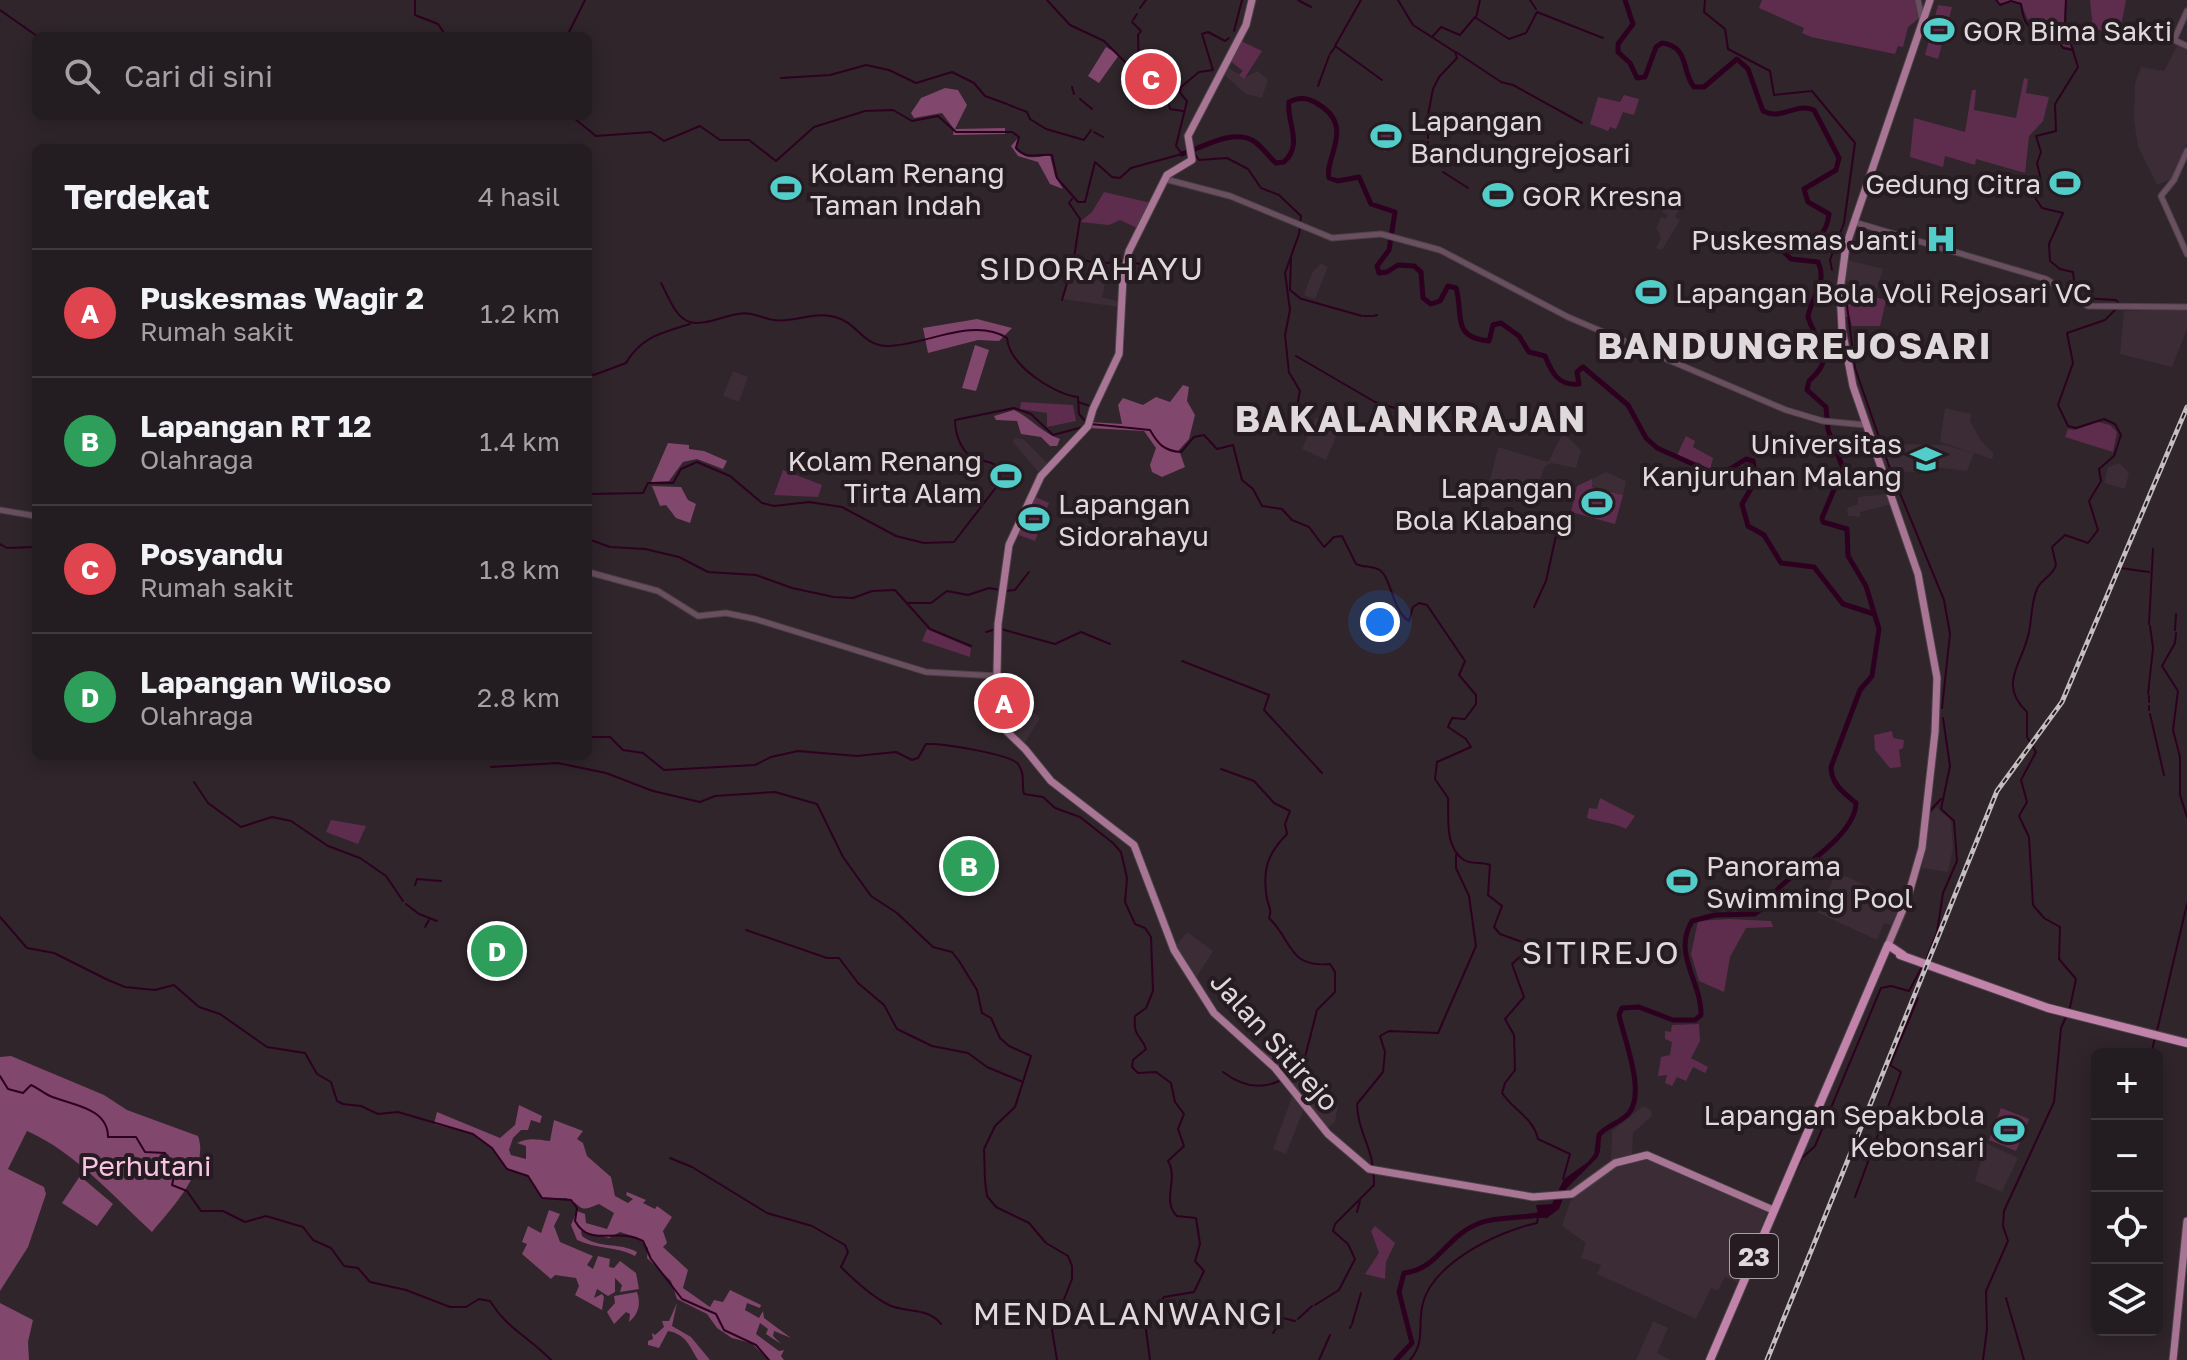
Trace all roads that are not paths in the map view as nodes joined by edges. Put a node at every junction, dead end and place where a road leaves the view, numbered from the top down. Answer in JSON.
{"nodes":[{"id":1,"x":1252,"y":0,"type":"edge"},
{"id":2,"x":1918,"y":0,"type":"edge"},
{"id":3,"x":1930,"y":0,"type":"edge"},
{"id":4,"x":2187,"y":11,"type":"edge"},
{"id":5,"x":1923,"y":21,"type":"junction"},
{"id":6,"x":2187,"y":46,"type":"edge"},
{"id":7,"x":2187,"y":151,"type":"edge"},
{"id":8,"x":1165,"y":179,"type":"junction"},
{"id":9,"x":1854,"y":222,"type":"junction"},
{"id":10,"x":2187,"y":254,"type":"edge"},
{"id":11,"x":2187,"y":307,"type":"edge"},
{"id":12,"x":1866,"y":425,"type":"junction"},
{"id":13,"x":0,"y":510,"type":"edge"},
{"id":14,"x":32,"y":515,"type":"edge"},
{"id":15,"x":592,"y":573,"type":"edge"},
{"id":16,"x":998,"y":676,"type":"junction"},
{"id":17,"x":1888,"y":945,"type":"junction"},
{"id":18,"x":1884,"y":955,"type":"junction"},
{"id":19,"x":1903,"y":955,"type":"junction"},
{"id":20,"x":2187,"y":1043,"type":"edge"},
{"id":21,"x":1773,"y":1210,"type":"junction"},
{"id":22,"x":2187,"y":1221,"type":"edge"},
{"id":23,"x":1710,"y":1360,"type":"edge"},
{"id":24,"x":2173,"y":1360,"type":"edge"}],
"edges":[{"from":1,"to":8,"type":"main road"},
{"from":2,"to":5,"type":"street"},
{"from":3,"to":5,"type":"main road"},
{"from":4,"to":6,"type":"street"},
{"from":5,"to":9,"type":"main road"},
{"from":7,"to":10,"type":"street"},
{"from":8,"to":12,"type":"street"},
{"from":8,"to":16,"type":"main road","name":"Jalan Sitirejo"},
{"from":9,"to":11,"type":"street"},
{"from":9,"to":12,"type":"main road"},
{"from":12,"to":17,"type":"main road"},
{"from":13,"to":14,"type":"street"},
{"from":15,"to":16,"type":"street"},
{"from":16,"to":21,"type":"main road","name":"Jalan Sitirejo"},
{"from":17,"to":18,"type":"highway","number":"23"},
{"from":17,"to":19,"type":"highway"},
{"from":18,"to":19,"type":"highway"},
{"from":18,"to":21,"type":"highway","number":"23"},
{"from":19,"to":20,"type":"highway"},
{"from":21,"to":23,"type":"highway","number":"23"},
{"from":22,"to":24,"type":"main road"}]}
